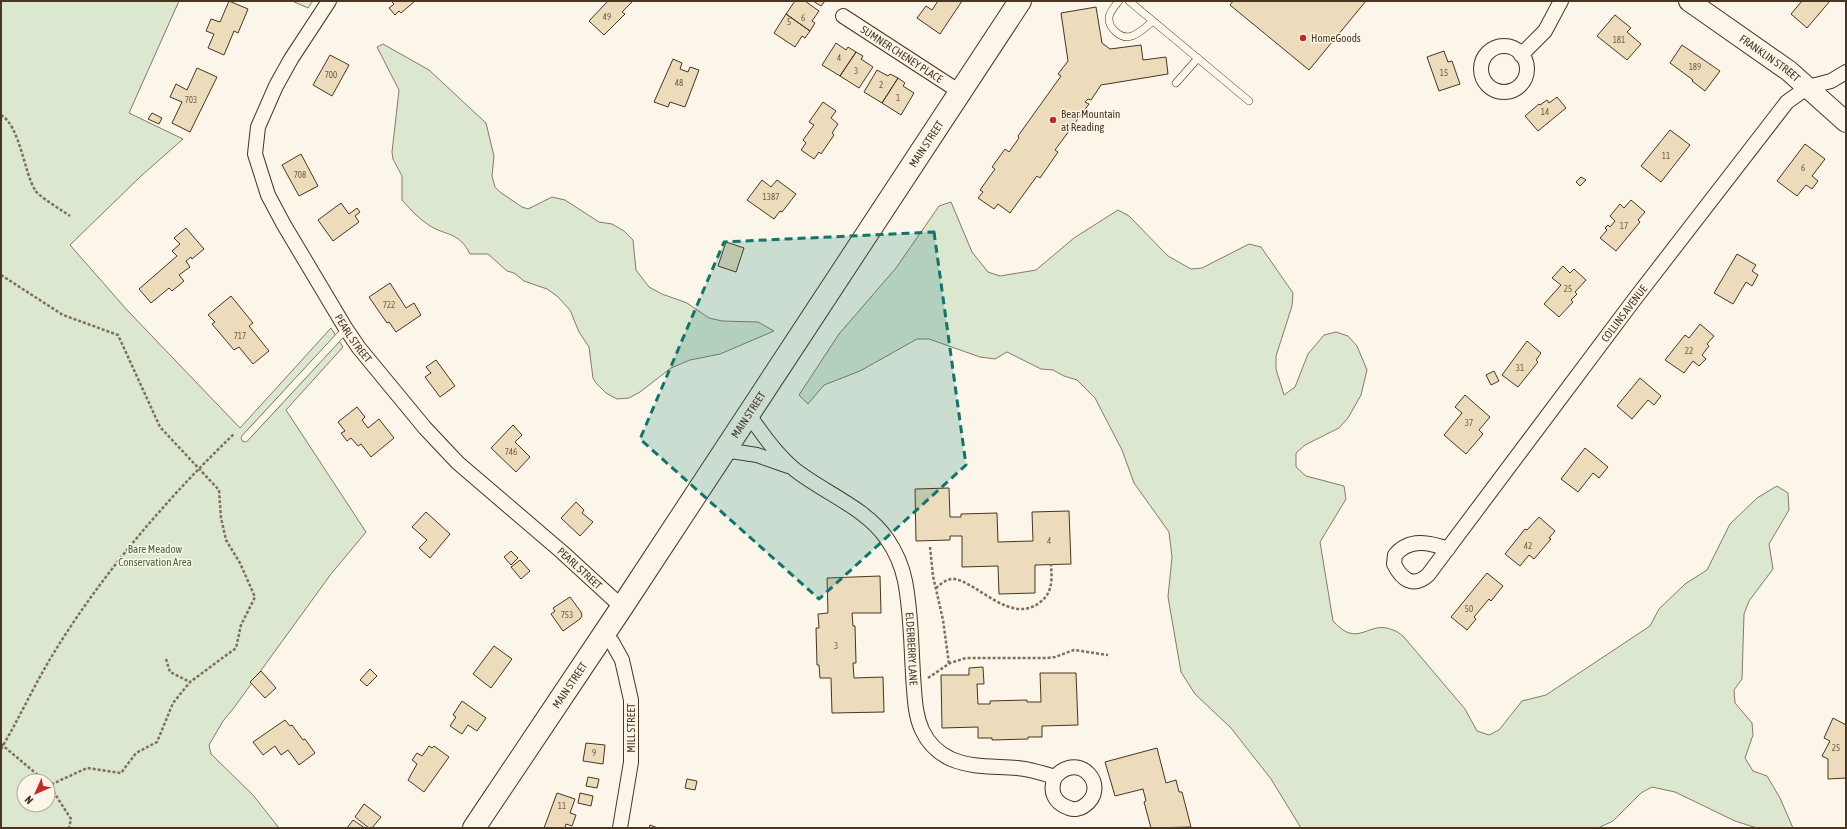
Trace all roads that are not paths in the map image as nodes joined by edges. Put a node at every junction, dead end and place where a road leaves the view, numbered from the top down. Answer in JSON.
{"nodes":[{"id":1,"x":329,"y":1,"type":"edge"},
{"id":2,"x":1020,"y":1,"type":"edge"},
{"id":3,"x":1119,"y":1,"type":"edge"},
{"id":4,"x":1128,"y":1,"type":"edge"},
{"id":5,"x":1561,"y":1,"type":"edge"},
{"id":6,"x":1689,"y":1,"type":"edge"},
{"id":7,"x":843,"y":16,"type":"dead end"},
{"id":8,"x":1153,"y":21,"type":"junction"},
{"id":9,"x":1521,"y":54,"type":"dead end"},
{"id":10,"x":1198,"y":58,"type":"junction"},
{"id":11,"x":1846,"y":72,"type":"edge"},
{"id":12,"x":1176,"y":83,"type":"dead end"},
{"id":13,"x":1808,"y":87,"type":"junction"},
{"id":14,"x":960,"y":92,"type":"junction"},
{"id":15,"x":1249,"y":101,"type":"dead end"},
{"id":16,"x":1846,"y":122,"type":"edge"},
{"id":17,"x":346,"y":329,"type":"junction"},
{"id":18,"x":748,"y":413,"type":"junction"},
{"id":19,"x":245,"y":438,"type":"dead end"},
{"id":20,"x":724,"y":450,"type":"junction"},
{"id":21,"x":794,"y":469,"type":"junction"},
{"id":22,"x":1448,"y":549,"type":"dead end"},
{"id":23,"x":622,"y":607,"type":"junction"},
{"id":24,"x":604,"y":634,"type":"junction"},
{"id":25,"x":1055,"y":777,"type":"dead end"},
{"id":26,"x":474,"y":828,"type":"edge"},
{"id":27,"x":620,"y":828,"type":"edge"}],
"edges":[{"from":1,"to":17,"type":"street","name":"PEARL STREET"},
{"from":2,"to":14,"type":"main road","name":"MAIN STREET"},
{"from":3,"to":8,"type":"lane"},
{"from":4,"to":8,"type":"lane"},
{"from":5,"to":9,"type":"street"},
{"from":6,"to":13,"type":"main road","name":"FRANKLIN STREET"},
{"from":7,"to":14,"type":"street","name":"SUMNER CHENEY PLACE"},
{"from":8,"to":10,"type":"lane"},
{"from":10,"to":12,"type":"lane"},
{"from":10,"to":15,"type":"lane"},
{"from":11,"to":13,"type":"street"},
{"from":13,"to":16,"type":"main road","name":"FRANKLIN STREET"},
{"from":13,"to":22,"type":"street","name":"COLLINS AVENUE"},
{"from":14,"to":18,"type":"main road","name":"MAIN STREET"},
{"from":17,"to":19,"type":"lane"},
{"from":17,"to":23,"type":"street","name":"PEARL STREET"},
{"from":18,"to":20,"type":"main road","name":"MAIN STREET"},
{"from":18,"to":21,"type":"street","name":"ELDERBERRY LANE"},
{"from":20,"to":21,"type":"street","name":"ELDERBERRY LANE"},
{"from":20,"to":23,"type":"main road","name":"MAIN STREET"},
{"from":21,"to":25,"type":"street","name":"ELDERBERRY LANE"},
{"from":23,"to":24,"type":"main road","name":"MAIN STREET"},
{"from":24,"to":26,"type":"main road","name":"MAIN STREET"},
{"from":24,"to":27,"type":"street","name":"MILL STREET"}]}
